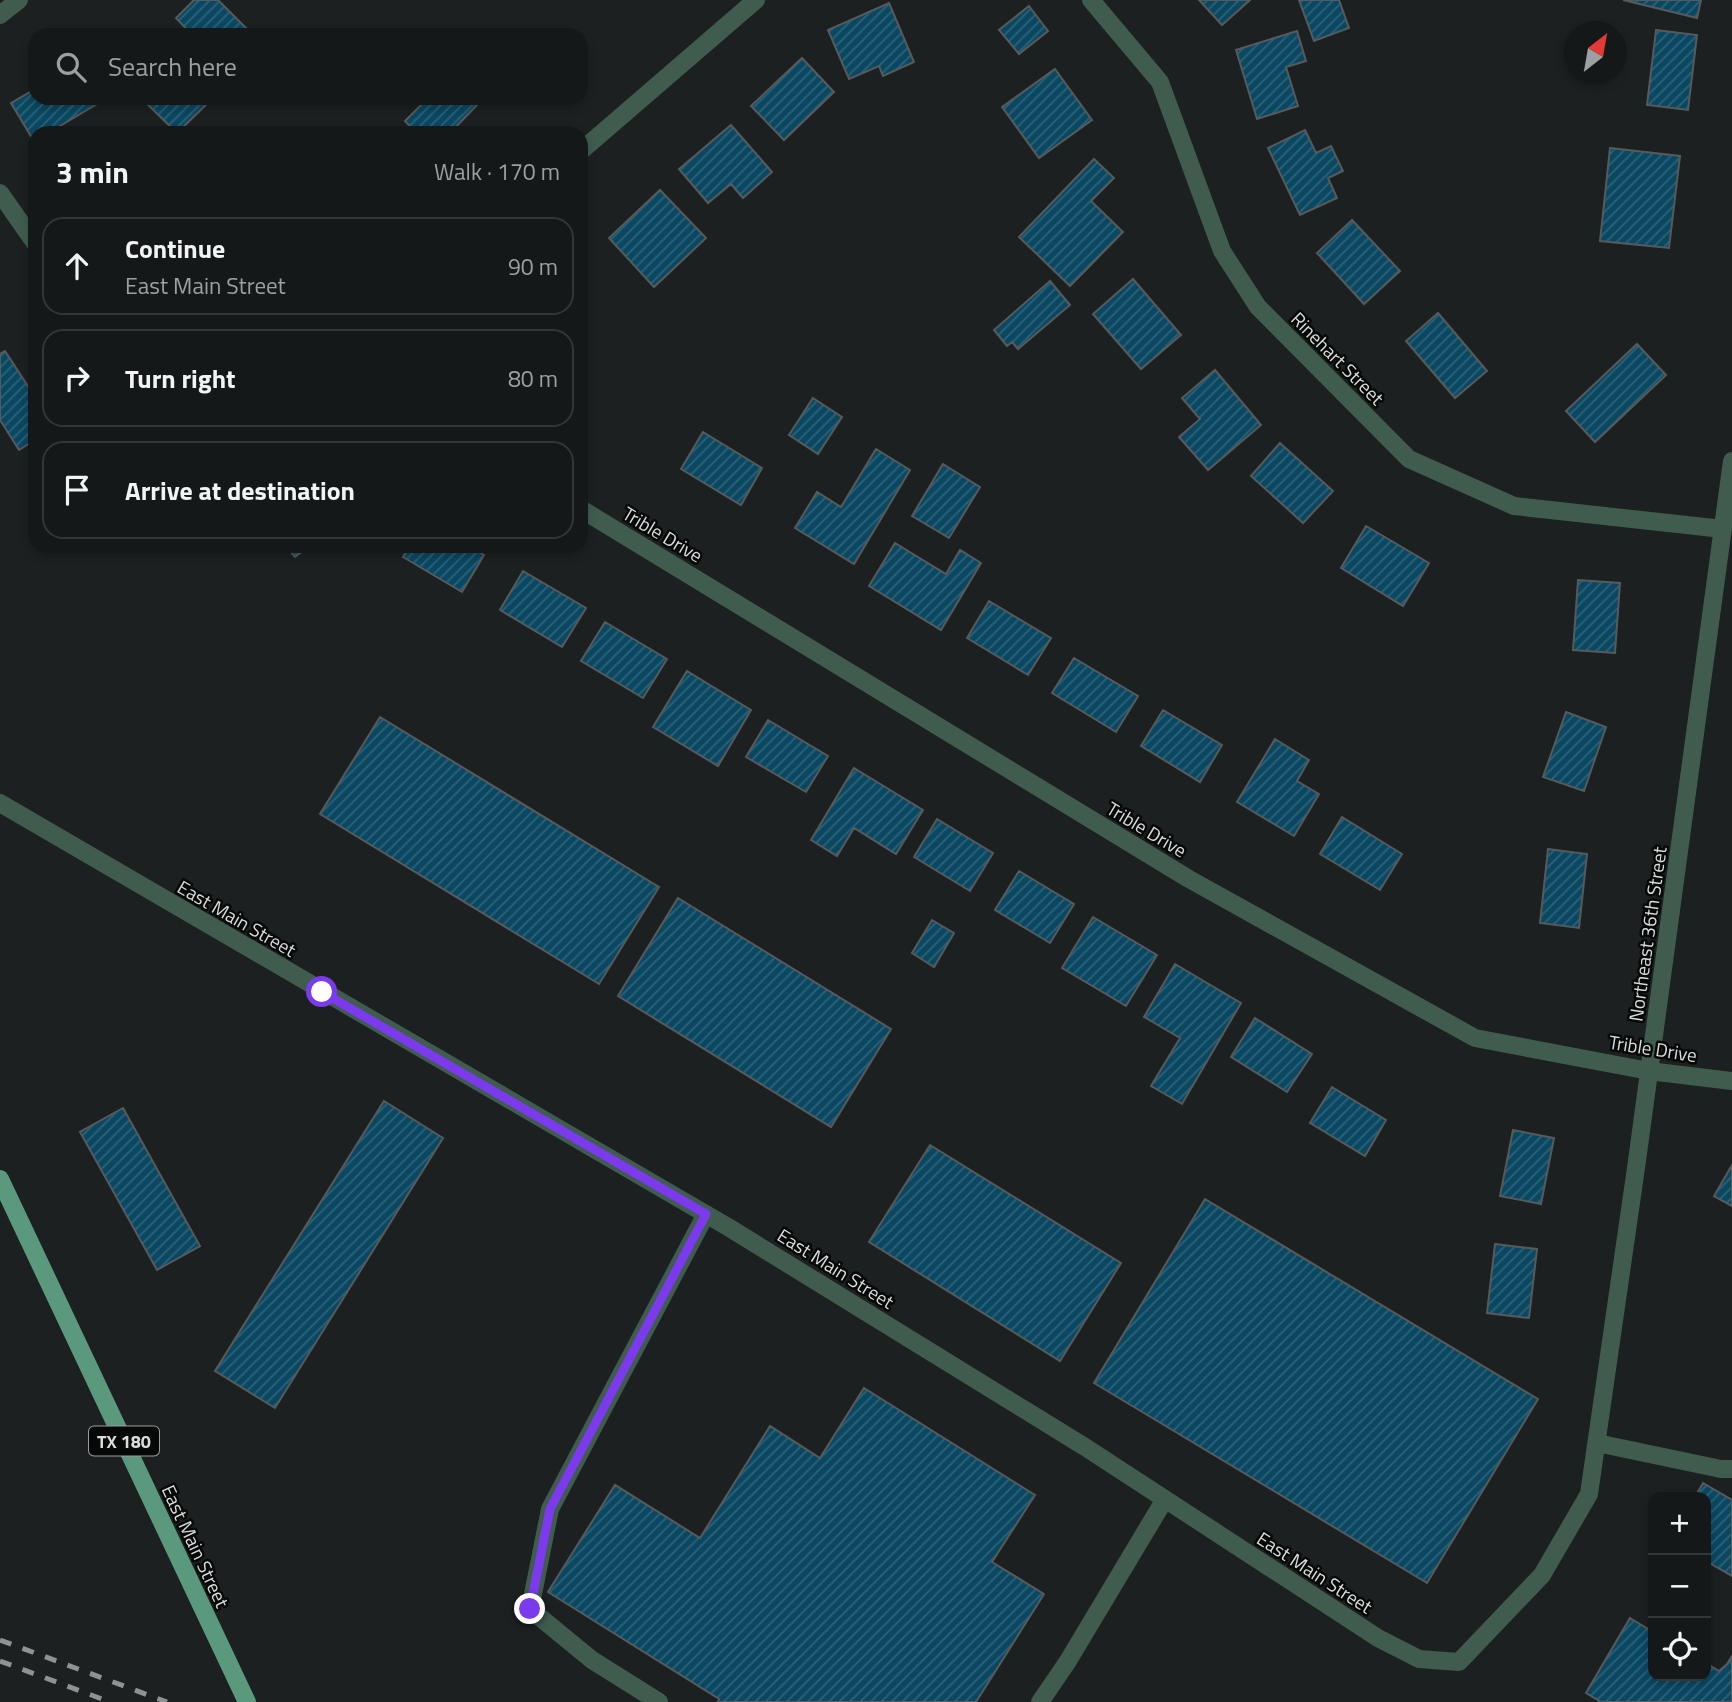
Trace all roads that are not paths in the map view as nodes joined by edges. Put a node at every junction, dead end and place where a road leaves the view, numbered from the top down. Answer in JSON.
{"nodes":[{"id":1,"x":19,"y":0,"type":"edge"},
{"id":2,"x":756,"y":0,"type":"edge"},
{"id":3,"x":1091,"y":0,"type":"edge"},
{"id":4,"x":0,"y":15,"type":"edge"},
{"id":5,"x":588,"y":146,"type":"edge"},
{"id":6,"x":0,"y":193,"type":"edge"},
{"id":7,"x":28,"y":233,"type":"edge"},
{"id":8,"x":1732,"y":461,"type":"edge"},
{"id":9,"x":588,"y":513,"type":"edge"},
{"id":10,"x":1723,"y":529,"type":"junction"},
{"id":11,"x":0,"y":803,"type":"edge"},
{"id":12,"x":1649,"y":1071,"type":"junction"},
{"id":13,"x":1732,"y":1081,"type":"edge"},
{"id":14,"x":0,"y":1179,"type":"edge"},
{"id":15,"x":706,"y":1214,"type":"junction"},
{"id":16,"x":1597,"y":1443,"type":"junction"},
{"id":17,"x":1732,"y":1469,"type":"edge"},
{"id":18,"x":1589,"y":1494,"type":"joint"},
{"id":19,"x":1165,"y":1499,"type":"junction"},
{"id":20,"x":247,"y":1702,"type":"edge"},
{"id":21,"x":659,"y":1702,"type":"edge"},
{"id":22,"x":1040,"y":1702,"type":"edge"}],
"edges":[{"from":1,"to":4,"type":"street"},
{"from":2,"to":5,"type":"street"},
{"from":3,"to":10,"type":"street","name":"Rinehart Street"},
{"from":6,"to":7,"type":"street"},
{"from":8,"to":10,"type":"street","name":"Northeast 36th Street"},
{"from":9,"to":12,"type":"street","name":"Trible Drive"},
{"from":10,"to":12,"type":"street","name":"Northeast 36th Street"},
{"from":11,"to":15,"type":"street","name":"East Main Street"},
{"from":12,"to":13,"type":"street","name":"Trible Drive"},
{"from":12,"to":16,"type":"street","name":"Northeast 36th Street"},
{"from":14,"to":20,"type":"main road","name":"East Main Street","number":"TX 180"},
{"from":15,"to":19,"type":"street","name":"East Main Street"},
{"from":15,"to":21,"type":"street"},
{"from":16,"to":17,"type":"street"},
{"from":16,"to":18,"type":"street","name":"Northeast 36th Street"},
{"from":18,"to":19,"type":"street","name":"East Main Street"},
{"from":19,"to":22,"type":"street"}]}
